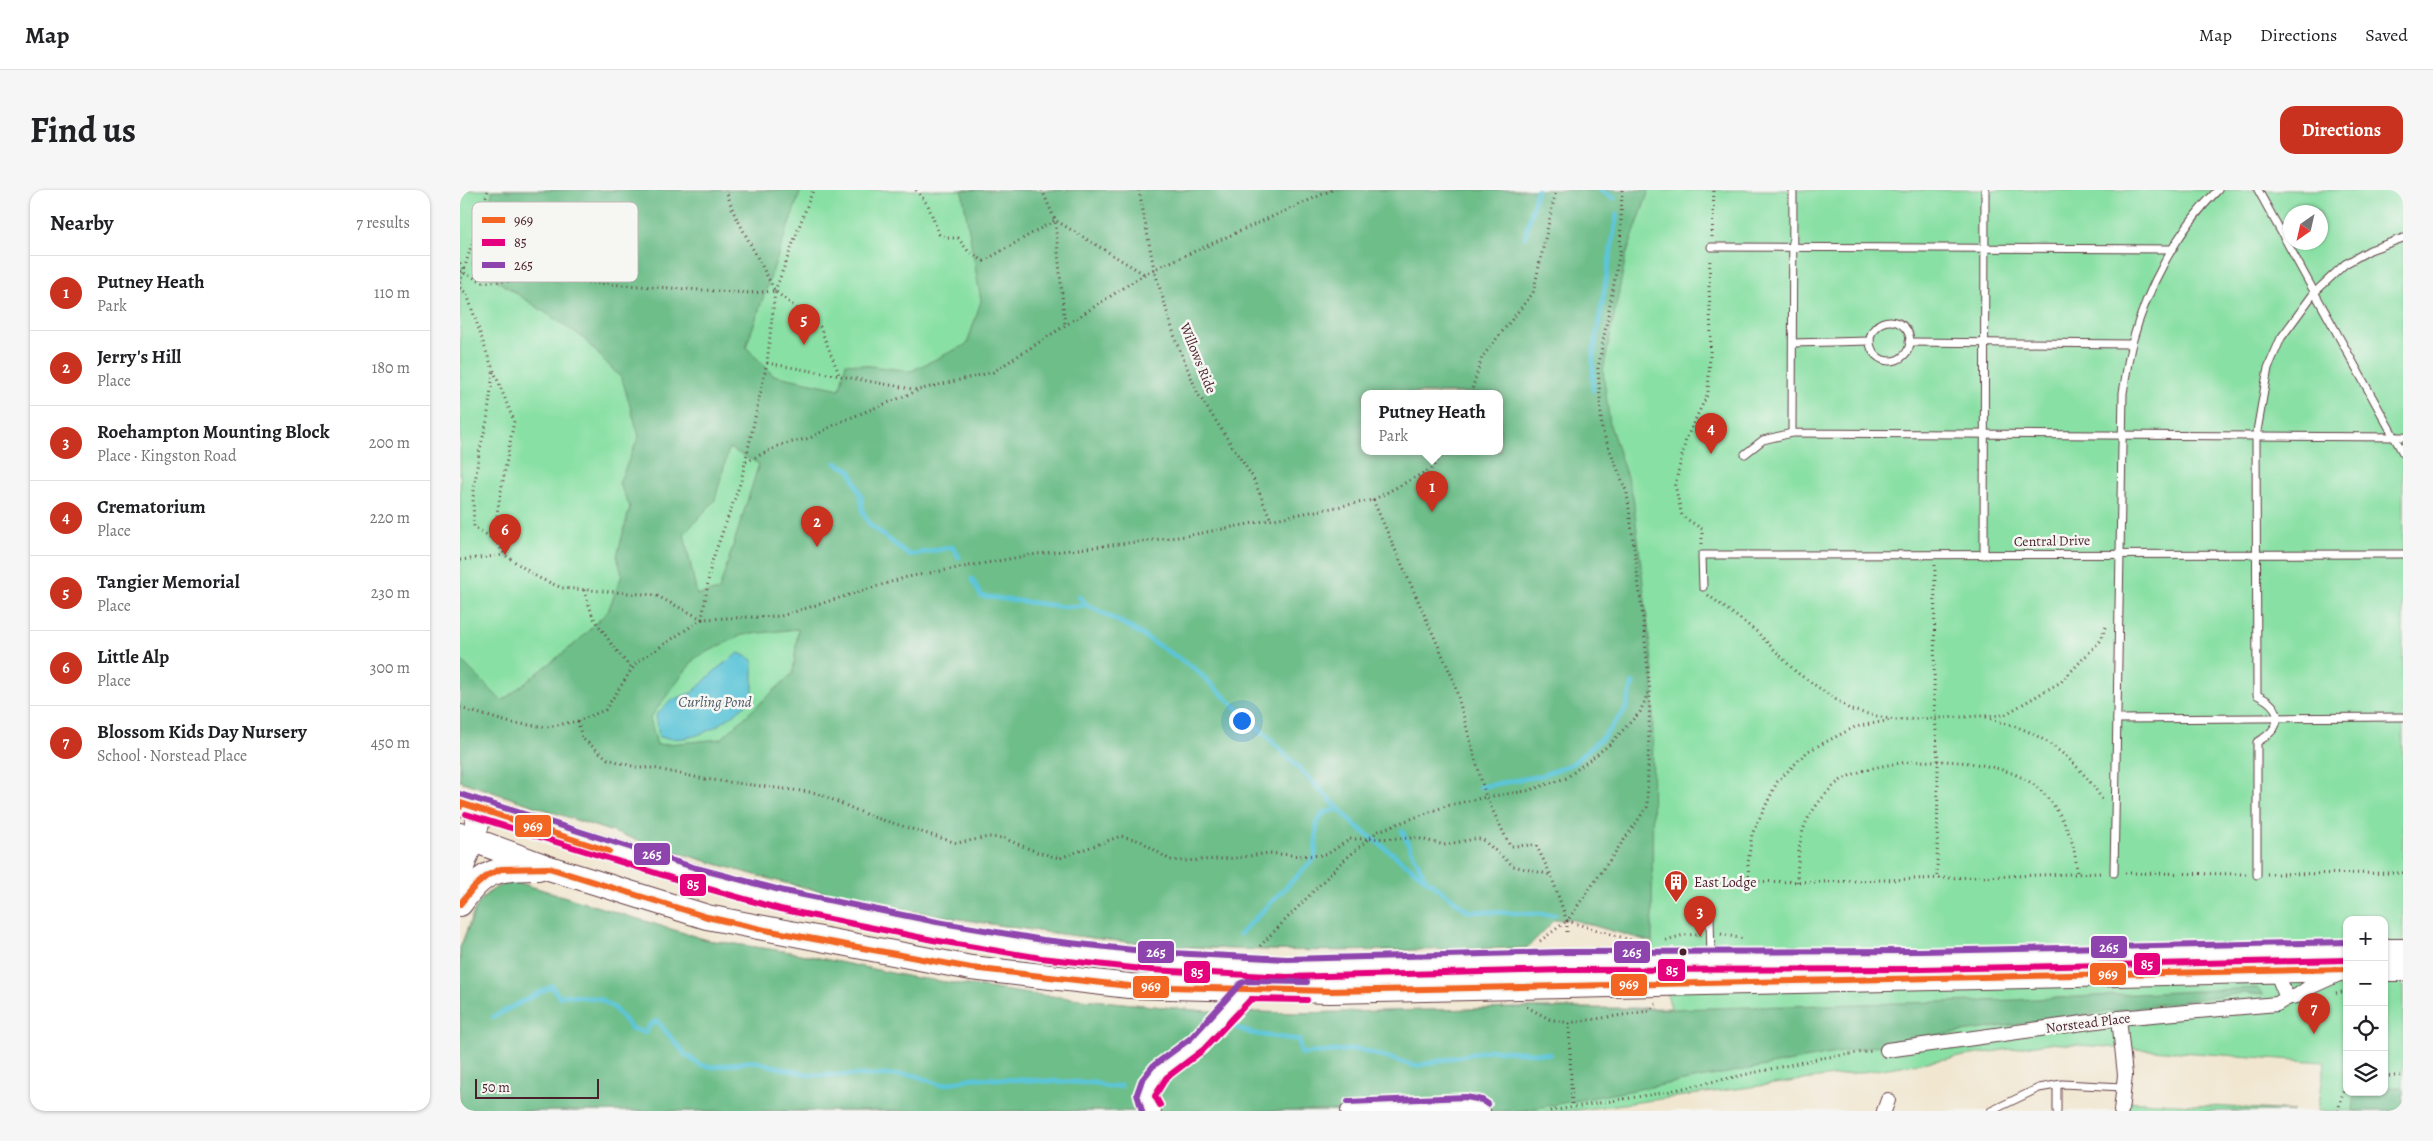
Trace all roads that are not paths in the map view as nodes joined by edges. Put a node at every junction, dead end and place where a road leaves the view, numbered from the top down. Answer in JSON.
{"nodes":[{"id":1,"x":1793,"y":190,"type":"edge"},
{"id":2,"x":1985,"y":190,"type":"edge"},
{"id":3,"x":2218,"y":190,"type":"edge"},
{"id":4,"x":2258,"y":190,"type":"edge"},
{"id":5,"x":2403,"y":238,"type":"edge"},
{"id":6,"x":1711,"y":247,"type":"road end"},
{"id":7,"x":1793,"y":247,"type":"junction"},
{"id":8,"x":1986,"y":249,"type":"junction"},
{"id":9,"x":2173,"y":249,"type":"junction"},
{"id":10,"x":2314,"y":293,"type":"junction"},
{"id":11,"x":1870,"y":341,"type":"junction"},
{"id":12,"x":1910,"y":342,"type":"junction"},
{"id":13,"x":1985,"y":342,"type":"junction"},
{"id":14,"x":1793,"y":343,"type":"junction"},
{"id":15,"x":2132,"y":344,"type":"junction"},
{"id":16,"x":1792,"y":434,"type":"junction"},
{"id":17,"x":1985,"y":436,"type":"junction"},
{"id":18,"x":2122,"y":437,"type":"junction"},
{"id":19,"x":2256,"y":437,"type":"junction"},
{"id":20,"x":2394,"y":437,"type":"junction"},
{"id":21,"x":2403,"y":437,"type":"edge"},
{"id":22,"x":2403,"y":453,"type":"edge"},
{"id":23,"x":1745,"y":454,"type":"dead end"},
{"id":24,"x":2120,"y":553,"type":"junction"},
{"id":25,"x":1984,"y":554,"type":"junction"},
{"id":26,"x":2257,"y":554,"type":"junction"},
{"id":27,"x":2403,"y":554,"type":"edge"},
{"id":28,"x":1704,"y":589,"type":"road end"},
{"id":29,"x":2403,"y":717,"type":"edge"},
{"id":30,"x":2278,"y":718,"type":"junction"},
{"id":31,"x":2117,"y":719,"type":"junction"},
{"id":32,"x":466,"y":806,"type":"edge"},
{"id":33,"x":466,"y":837,"type":"edge"},
{"id":34,"x":550,"y":868,"type":"junction"},
{"id":35,"x":460,"y":873,"type":"edge"},
{"id":36,"x":2114,"y":873,"type":"road end"},
{"id":37,"x":2257,"y":874,"type":"road end"},
{"id":38,"x":460,"y":904,"type":"edge"},
{"id":39,"x":1710,"y":917,"type":"dead end"},
{"id":40,"x":2343,"y":951,"type":"edge"},
{"id":41,"x":2388,"y":951,"type":"edge"},
{"id":42,"x":2403,"y":951,"type":"edge"},
{"id":43,"x":1711,"y":960,"type":"junction"},
{"id":44,"x":2388,"y":969,"type":"edge"},
{"id":45,"x":2403,"y":969,"type":"edge"},
{"id":46,"x":2343,"y":970,"type":"edge"},
{"id":47,"x":2276,"y":971,"type":"junction"},
{"id":48,"x":2343,"y":972,"type":"edge"},
{"id":49,"x":1247,"y":990,"type":"junction"},
{"id":50,"x":2287,"y":998,"type":"junction"},
{"id":51,"x":2119,"y":1018,"type":"junction"},
{"id":52,"x":1887,"y":1050,"type":"road end"},
{"id":53,"x":2056,"y":1085,"type":"junction"},
{"id":54,"x":2123,"y":1087,"type":"junction"},
{"id":55,"x":1154,"y":1111,"type":"edge"},
{"id":56,"x":1348,"y":1111,"type":"edge"},
{"id":57,"x":1483,"y":1111,"type":"edge"},
{"id":58,"x":1990,"y":1111,"type":"edge"},
{"id":59,"x":2057,"y":1111,"type":"edge"},
{"id":60,"x":2121,"y":1111,"type":"edge"}],
"edges":[{"from":1,"to":7,"type":"lane"},
{"from":2,"to":8,"type":"lane"},
{"from":3,"to":9,"type":"lane"},
{"from":4,"to":10,"type":"lane"},
{"from":5,"to":10,"type":"lane"},
{"from":6,"to":7,"type":"lane"},
{"from":7,"to":8,"type":"lane"},
{"from":7,"to":14,"type":"lane"},
{"from":8,"to":9,"type":"lane"},
{"from":8,"to":13,"type":"lane"},
{"from":9,"to":15,"type":"lane"},
{"from":10,"to":19,"type":"lane"},
{"from":10,"to":20,"type":"lane"},
{"from":11,"to":12,"type":"lane"},
{"from":11,"to":12,"type":"lane"},
{"from":11,"to":14,"type":"lane"},
{"from":12,"to":13,"type":"lane"},
{"from":13,"to":15,"type":"lane"},
{"from":13,"to":17,"type":"lane"},
{"from":14,"to":16,"type":"lane"},
{"from":15,"to":18,"type":"lane"},
{"from":16,"to":17,"type":"lane"},
{"from":16,"to":23,"type":"lane"},
{"from":17,"to":18,"type":"lane"},
{"from":17,"to":25,"type":"lane"},
{"from":18,"to":19,"type":"lane"},
{"from":18,"to":24,"type":"lane"},
{"from":19,"to":20,"type":"lane"},
{"from":19,"to":26,"type":"lane"},
{"from":20,"to":21,"type":"lane"},
{"from":20,"to":22,"type":"lane"},
{"from":24,"to":25,"type":"lane","name":"Central Drive"},
{"from":24,"to":26,"type":"lane","name":"Central Drive"},
{"from":24,"to":31,"type":"lane"},
{"from":25,"to":28,"type":"lane","name":"Central Drive"},
{"from":26,"to":27,"type":"lane","name":"Central Drive"},
{"from":26,"to":30,"type":"lane"},
{"from":29,"to":30,"type":"lane"},
{"from":30,"to":31,"type":"lane"},
{"from":30,"to":37,"type":"lane"},
{"from":31,"to":36,"type":"lane"},
{"from":32,"to":33,"type":"highway"},
{"from":32,"to":43,"type":"highway"},
{"from":33,"to":34,"type":"highway"},
{"from":33,"to":35,"type":"highway"},
{"from":34,"to":38,"type":"highway"},
{"from":34,"to":49,"type":"highway"},
{"from":39,"to":43,"type":"lane"},
{"from":40,"to":43,"type":"highway"},
{"from":41,"to":42,"type":"highway"},
{"from":44,"to":45,"type":"highway"},
{"from":46,"to":47,"type":"highway"},
{"from":47,"to":49,"type":"highway"},
{"from":47,"to":50,"type":"street"},
{"from":48,"to":50,"type":"street","name":"Norstead Place"},
{"from":49,"to":55,"type":"street"},
{"from":50,"to":51,"type":"street","name":"Norstead Place"},
{"from":51,"to":52,"type":"street","name":"Norstead Place"},
{"from":51,"to":54,"type":"street"},
{"from":53,"to":54,"type":"lane"},
{"from":53,"to":58,"type":"lane"},
{"from":53,"to":59,"type":"lane"},
{"from":54,"to":60,"type":"street"},
{"from":56,"to":57,"type":"street"}]}
